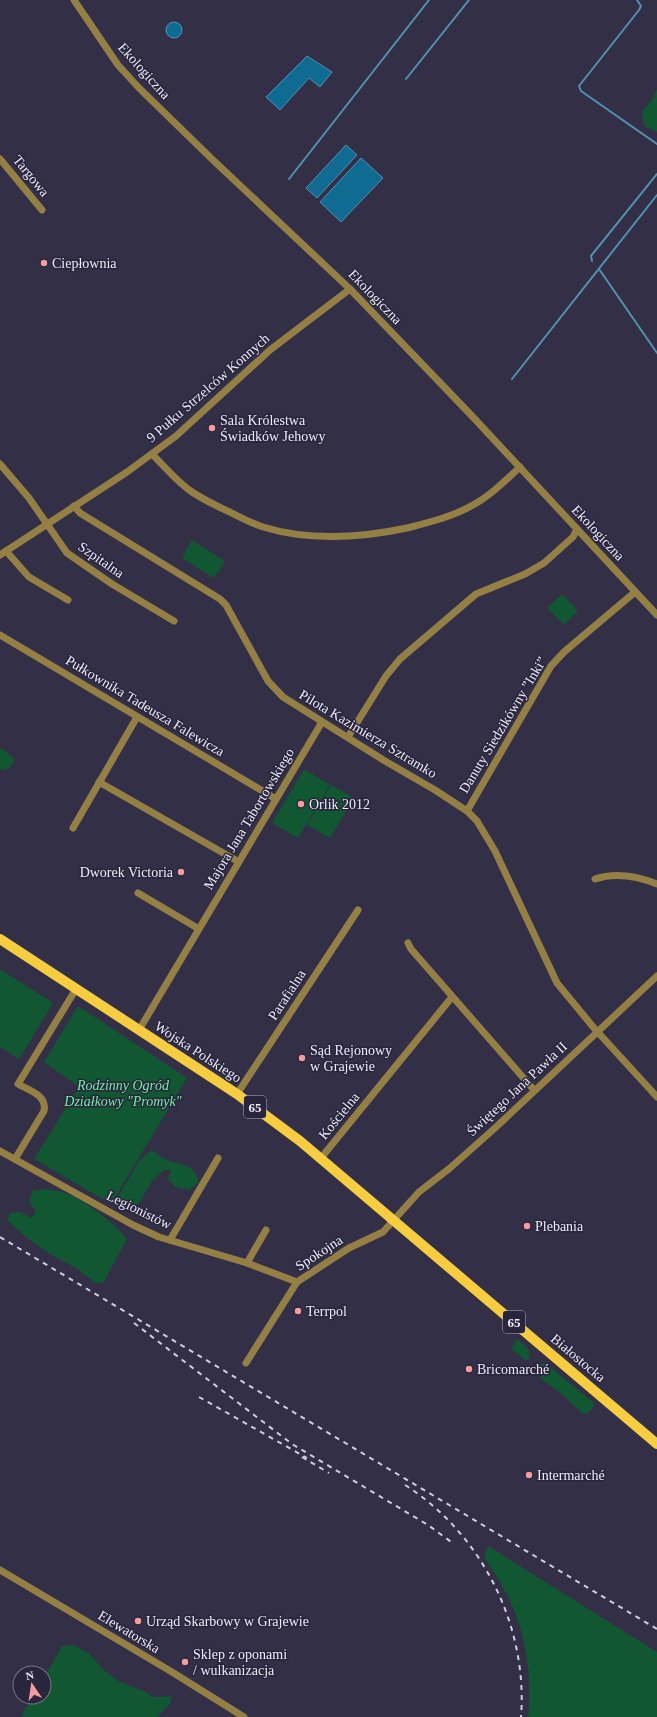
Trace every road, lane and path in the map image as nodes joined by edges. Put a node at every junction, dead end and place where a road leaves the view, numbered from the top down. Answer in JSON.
{"nodes":[{"id":1,"x":74,"y":0,"type":"edge"},
{"id":2,"x":0,"y":159,"type":"edge"},
{"id":3,"x":42,"y":210,"type":"dead end"},
{"id":4,"x":350,"y":289,"type":"junction"},
{"id":5,"x":152,"y":454,"type":"junction"},
{"id":6,"x":0,"y":464,"type":"edge"},
{"id":7,"x":520,"y":467,"type":"junction"},
{"id":8,"x":74,"y":506,"type":"junction"},
{"id":9,"x":47,"y":524,"type":"junction"},
{"id":10,"x":578,"y":529,"type":"junction"},
{"id":11,"x":3,"y":553,"type":"edge"},
{"id":12,"x":635,"y":592,"type":"junction"},
{"id":13,"x":68,"y":600,"type":"dead end"},
{"id":14,"x":657,"y":615,"type":"edge"},
{"id":15,"x":174,"y":622,"type":"dead end"},
{"id":16,"x":0,"y":634,"type":"edge"},
{"id":17,"x":137,"y":717,"type":"junction"},
{"id":18,"x":322,"y":722,"type":"junction"},
{"id":19,"x":348,"y":737,"type":"junction"},
{"id":20,"x":99,"y":782,"type":"junction"},
{"id":21,"x":276,"y":799,"type":"junction"},
{"id":22,"x":467,"y":811,"type":"junction"},
{"id":23,"x":73,"y":828,"type":"dead end"},
{"id":24,"x":239,"y":862,"type":"junction"},
{"id":25,"x":595,"y":879,"type":"dead end"},
{"id":26,"x":657,"y":884,"type":"edge"},
{"id":27,"x":138,"y":893,"type":"dead end"},
{"id":28,"x":358,"y":910,"type":"dead end"},
{"id":29,"x":199,"y":929,"type":"junction"},
{"id":30,"x":0,"y":939,"type":"edge"},
{"id":31,"x":408,"y":943,"type":"dead end"},
{"id":32,"x":657,"y":976,"type":"edge"},
{"id":33,"x":76,"y":989,"type":"junction"},
{"id":34,"x":452,"y":997,"type":"junction"},
{"id":35,"x":139,"y":1030,"type":"junction"},
{"id":36,"x":596,"y":1031,"type":"junction"},
{"id":37,"x":534,"y":1090,"type":"junction"},
{"id":38,"x":237,"y":1094,"type":"junction"},
{"id":39,"x":657,"y":1097,"type":"edge"},
{"id":40,"x":0,"y":1151,"type":"edge"},
{"id":41,"x":218,"y":1158,"type":"dead end"},
{"id":42,"x":321,"y":1158,"type":"junction"},
{"id":43,"x":15,"y":1159,"type":"junction"},
{"id":44,"x":395,"y":1220,"type":"junction"},
{"id":45,"x":266,"y":1230,"type":"dead end"},
{"id":46,"x":170,"y":1240,"type":"junction"},
{"id":47,"x":247,"y":1263,"type":"junction"},
{"id":48,"x":297,"y":1282,"type":"junction"},
{"id":49,"x":482,"y":1295,"type":"joint"},
{"id":50,"x":246,"y":1363,"type":"dead end"},
{"id":51,"x":657,"y":1444,"type":"edge"},
{"id":52,"x":0,"y":1570,"type":"edge"},
{"id":53,"x":244,"y":1717,"type":"edge"}],
"edges":[{"from":1,"to":4,"type":"street","name":"Ekologiczna"},
{"from":2,"to":3,"type":"street","name":"Targowa"},
{"from":4,"to":5,"type":"street","name":"9 Pułku Strzelców Konnych"},
{"from":4,"to":7,"type":"street","name":"Ekologiczna"},
{"from":5,"to":7,"type":"street"},
{"from":5,"to":8,"type":"street","name":"9 Pułku Strzelców Konnych"},
{"from":6,"to":9,"type":"street","name":"Szpitalna"},
{"from":7,"to":10,"type":"street","name":"Ekologiczna"},
{"from":8,"to":9,"type":"street","name":"9 Pułku Strzelców Konnych"},
{"from":8,"to":18,"type":"street","name":"Pilota Kazimierza Sztramko"},
{"from":9,"to":11,"type":"street","name":"9 Pułku Strzelców Konnych"},
{"from":9,"to":15,"type":"street","name":"Szpitalna"},
{"from":10,"to":12,"type":"street","name":"Ekologiczna"},
{"from":10,"to":19,"type":"street"},
{"from":11,"to":13,"type":"street"},
{"from":12,"to":14,"type":"street","name":"Ekologiczna"},
{"from":12,"to":22,"type":"street","name":"Danuty Siedzikówny ”Inki”"},
{"from":16,"to":17,"type":"street","name":"Pułkownika Tadeusza Falewicza"},
{"from":17,"to":20,"type":"street"},
{"from":17,"to":21,"type":"street","name":"Pułkownika Tadeusza Falewicza"},
{"from":18,"to":19,"type":"street","name":"Pilota Kazimierza Sztramko"},
{"from":18,"to":21,"type":"street","name":"Majora Jana Tabortowskiego"},
{"from":19,"to":22,"type":"street","name":"Pilota Kazimierza Sztramko"},
{"from":20,"to":23,"type":"street"},
{"from":20,"to":24,"type":"street"},
{"from":21,"to":24,"type":"street","name":"Majora Jana Tabortowskiego"},
{"from":22,"to":36,"type":"street","name":"Pilota Kazimierza Sztramko"},
{"from":24,"to":29,"type":"street","name":"Majora Jana Tabortowskiego"},
{"from":25,"to":26,"type":"street"},
{"from":27,"to":29,"type":"street"},
{"from":28,"to":38,"type":"street","name":"Parafialna"},
{"from":29,"to":35,"type":"street","name":"Majora Jana Tabortowskiego"},
{"from":30,"to":33,"type":"main road","name":"Wojska Polskiego","number":"65"},
{"from":31,"to":34,"type":"street"},
{"from":32,"to":36,"type":"street","name":"Świętego Jana Pawła II"},
{"from":33,"to":35,"type":"main road","name":"Wojska Polskiego","number":"65"},
{"from":33,"to":43,"type":"street"},
{"from":34,"to":37,"type":"street"},
{"from":34,"to":42,"type":"street","name":"Kościelna"},
{"from":35,"to":38,"type":"main road","name":"Wojska Polskiego","number":"65"},
{"from":36,"to":37,"type":"street","name":"Świętego Jana Pawła II"},
{"from":36,"to":39,"type":"street","name":"Pilota Kazimierza Sztramko"},
{"from":37,"to":44,"type":"street","name":"Świętego Jana Pawła II"},
{"from":38,"to":42,"type":"main road","name":"Wojska Polskiego","number":"65"},
{"from":40,"to":43,"type":"street","name":"Legionistów"},
{"from":41,"to":46,"type":"street"},
{"from":42,"to":44,"type":"main road","name":"Wojska Polskiego","number":"65"},
{"from":43,"to":46,"type":"street","name":"Legionistów"},
{"from":44,"to":48,"type":"street","name":"Spokojna"},
{"from":44,"to":49,"type":"main road","name":"Wojska Polskiego","number":"65"},
{"from":45,"to":47,"type":"street"},
{"from":46,"to":47,"type":"street","name":"Legionistów"},
{"from":47,"to":48,"type":"street","name":"Legionistów"},
{"from":48,"to":50,"type":"street","name":"Spokojna"},
{"from":49,"to":51,"type":"main road","name":"Białostocka","number":"65"},
{"from":52,"to":53,"type":"street","name":"Elewatorska"}]}
